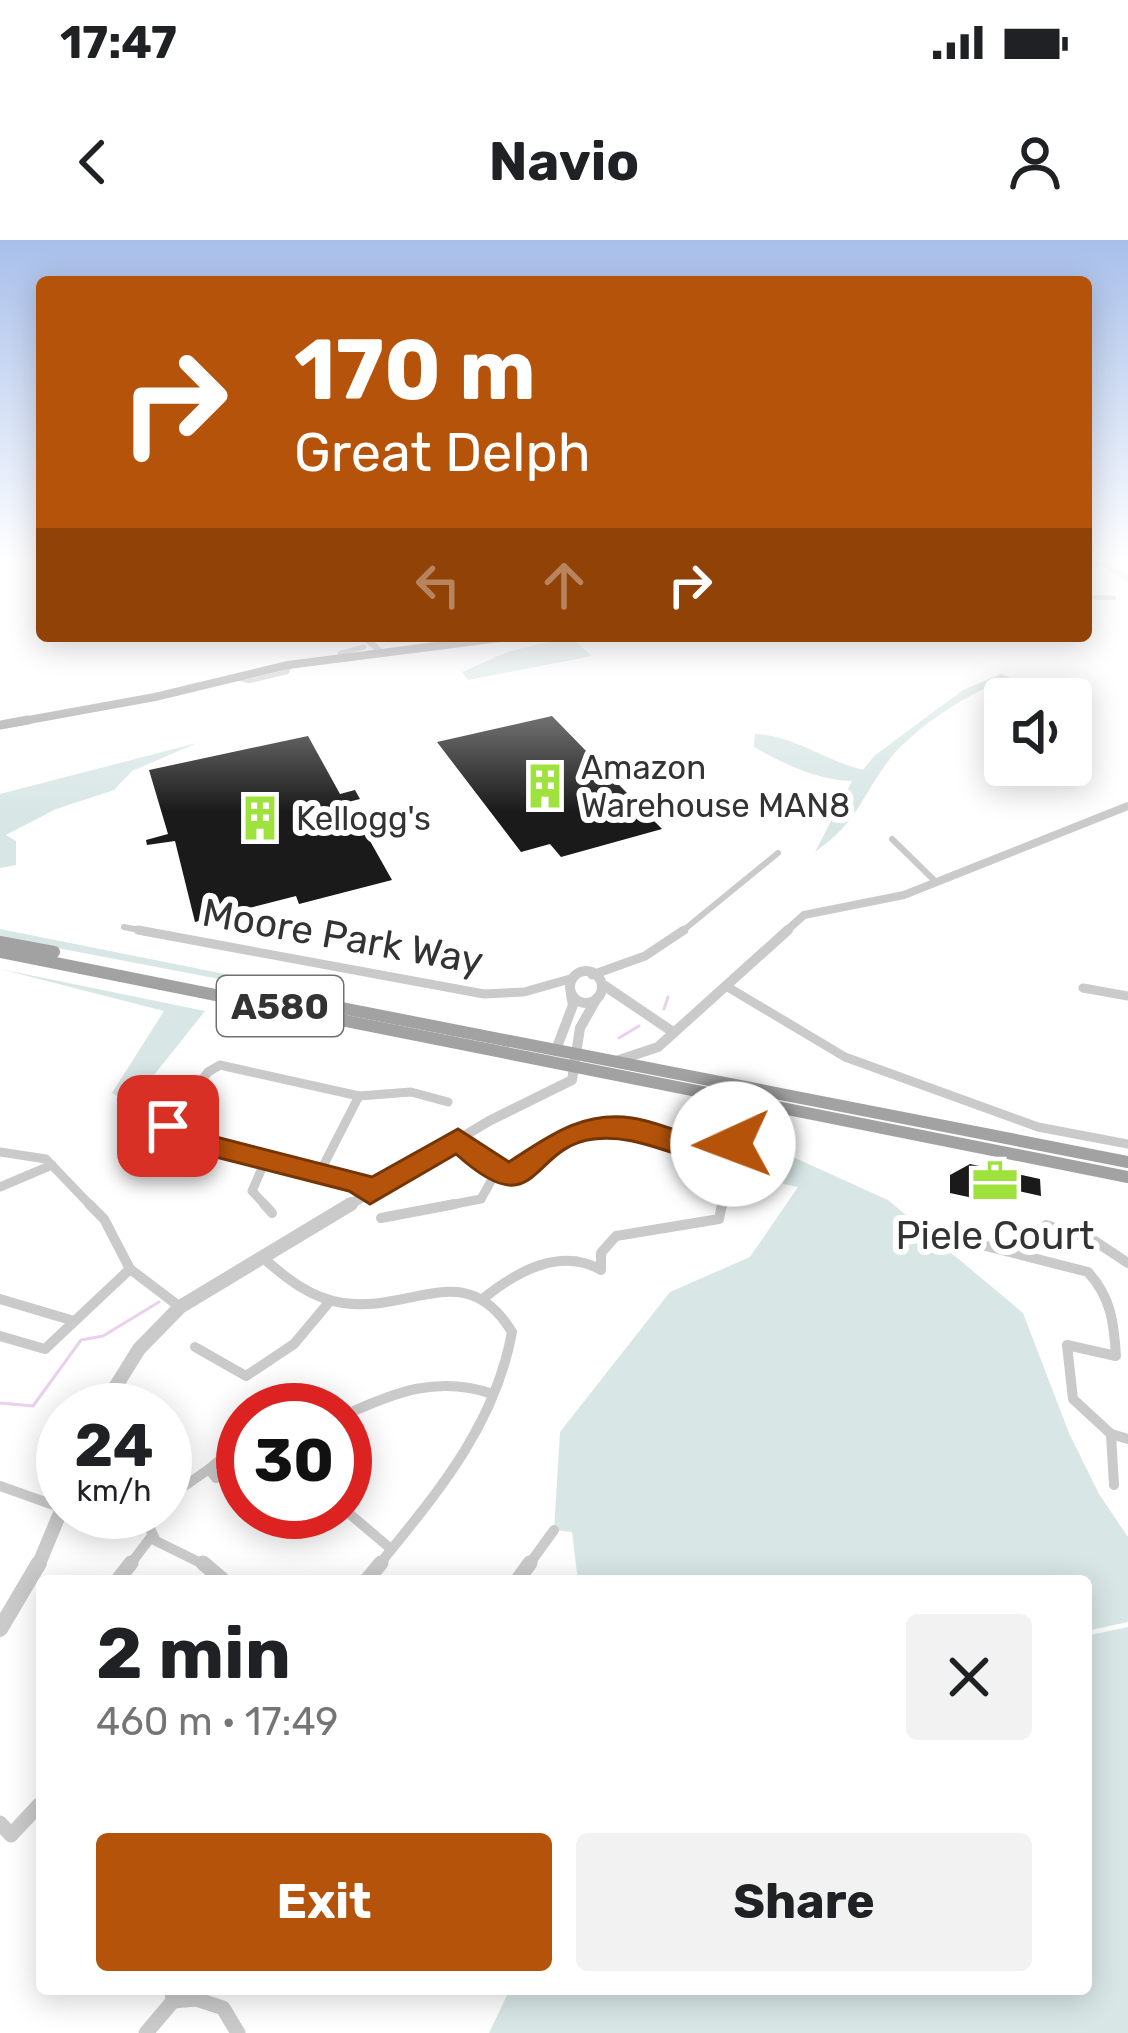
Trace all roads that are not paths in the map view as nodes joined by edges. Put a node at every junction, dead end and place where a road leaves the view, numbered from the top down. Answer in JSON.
{"nodes":[{"id":1,"x":373,"y":645,"type":"edge"},
{"id":2,"x":447,"y":645,"type":"edge"},
{"id":3,"x":360,"y":648,"type":"dead end"},
{"id":4,"x":382,"y":653,"type":"junction"},
{"id":5,"x":339,"y":658,"type":"junction"},
{"id":6,"x":0,"y":725,"type":"edge"},
{"id":7,"x":1128,"y":806,"type":"edge"},
{"id":8,"x":892,"y":839,"type":"dead end"},
{"id":9,"x":778,"y":853,"type":"dead end"},
{"id":10,"x":936,"y":882,"type":"junction"},
{"id":11,"x":124,"y":927,"type":"dead end"},
{"id":12,"x":0,"y":942,"type":"edge"},
{"id":13,"x":0,"y":952,"type":"edge"},
{"id":14,"x":616,"y":970,"type":"junction"},
{"id":15,"x":592,"y":975,"type":"junction"},
{"id":16,"x":571,"y":979,"type":"junction"},
{"id":17,"x":550,"y":986,"type":"junction"},
{"id":18,"x":725,"y":986,"type":"junction"},
{"id":19,"x":1083,"y":988,"type":"dead end"},
{"id":20,"x":602,"y":990,"type":"junction"},
{"id":21,"x":570,"y":994,"type":"junction"},
{"id":22,"x":1128,"y":996,"type":"edge"},
{"id":23,"x":674,"y":1033,"type":"junction"},
{"id":24,"x":658,"y":1047,"type":"junction"},
{"id":25,"x":558,"y":1058,"type":"junction"},
{"id":26,"x":620,"y":1060,"type":"junction"},
{"id":27,"x":575,"y":1061,"type":"junction"},
{"id":28,"x":665,"y":1070,"type":"junction"},
{"id":29,"x":550,"y":1088,"type":"junction"},
{"id":30,"x":359,"y":1096,"type":"junction"},
{"id":31,"x":448,"y":1102,"type":"dead end"},
{"id":32,"x":731,"y":1136,"type":"dead end"},
{"id":33,"x":458,"y":1139,"type":"junction"},
{"id":34,"x":1128,"y":1144,"type":"edge"},
{"id":35,"x":734,"y":1149,"type":"junction"},
{"id":36,"x":749,"y":1150,"type":"dead end"},
{"id":37,"x":0,"y":1152,"type":"edge"},
{"id":38,"x":266,"y":1159,"type":"junction"},
{"id":39,"x":52,"y":1166,"type":"junction"},
{"id":40,"x":320,"y":1172,"type":"junction"},
{"id":41,"x":496,"y":1172,"type":"junction"},
{"id":42,"x":1127,"y":1174,"type":"edge"},
{"id":43,"x":0,"y":1187,"type":"edge"},
{"id":44,"x":370,"y":1192,"type":"junction"},
{"id":45,"x":723,"y":1200,"type":"dead end"},
{"id":46,"x":272,"y":1213,"type":"dead end"},
{"id":47,"x":381,"y":1218,"type":"dead end"},
{"id":48,"x":1046,"y":1226,"type":"dead end"},
{"id":49,"x":966,"y":1231,"type":"dead end"},
{"id":50,"x":262,"y":1257,"type":"junction"},
{"id":51,"x":1128,"y":1263,"type":"edge"},
{"id":52,"x":130,"y":1269,"type":"junction"},
{"id":53,"x":485,"y":1297,"type":"junction"},
{"id":54,"x":0,"y":1299,"type":"edge"},
{"id":55,"x":330,"y":1301,"type":"junction"},
{"id":56,"x":180,"y":1307,"type":"junction"},
{"id":57,"x":74,"y":1321,"type":"junction"},
{"id":58,"x":0,"y":1336,"type":"edge"},
{"id":59,"x":195,"y":1347,"type":"dead end"},
{"id":60,"x":118,"y":1383,"type":"edge"},
{"id":61,"x":493,"y":1394,"type":"junction"},
{"id":62,"x":372,"y":1403,"type":"edge"},
{"id":63,"x":1111,"y":1434,"type":"junction"},
{"id":64,"x":1128,"y":1439,"type":"edge"},
{"id":65,"x":1114,"y":1485,"type":"dead end"},
{"id":66,"x":0,"y":1486,"type":"edge"},
{"id":67,"x":36,"y":1498,"type":"edge"},
{"id":68,"x":554,"y":1530,"type":"dead end"},
{"id":69,"x":372,"y":1533,"type":"edge"},
{"id":70,"x":45,"y":1539,"type":"edge"},
{"id":71,"x":149,"y":1539,"type":"edge"},
{"id":72,"x":153,"y":1539,"type":"edge"},
{"id":73,"x":391,"y":1549,"type":"junction"},
{"id":74,"x":122,"y":1575,"type":"edge"},
{"id":75,"x":217,"y":1575,"type":"edge"},
{"id":76,"x":371,"y":1575,"type":"edge"},
{"id":77,"x":521,"y":1575,"type":"edge"},
{"id":78,"x":8,"y":1604,"type":"edge"},
{"id":79,"x":0,"y":1629,"type":"edge"},
{"id":80,"x":36,"y":1806,"type":"edge"},
{"id":81,"x":0,"y":1823,"type":"edge"},
{"id":82,"x":173,"y":1995,"type":"edge"},
{"id":83,"x":146,"y":2033,"type":"edge"},
{"id":84,"x":238,"y":2033,"type":"edge"}],
"edges":[{"from":1,"to":4,"type":"street"},
{"from":2,"to":4,"type":"highway"},
{"from":3,"to":5,"type":"street"},
{"from":4,"to":5,"type":"highway"},
{"from":5,"to":6,"type":"highway"},
{"from":7,"to":10,"type":"street"},
{"from":8,"to":10,"type":"street"},
{"from":9,"to":14,"type":"street"},
{"from":10,"to":18,"type":"street"},
{"from":11,"to":17,"type":"street","name":"Moore Park Way"},
{"from":12,"to":25,"type":"highway","number":"A580"},
{"from":13,"to":25,"type":"highway","number":"A580"},
{"from":14,"to":15,"type":"street"},
{"from":14,"to":20,"type":"street"},
{"from":15,"to":16,"type":"street"},
{"from":15,"to":20,"type":"street"},
{"from":16,"to":17,"type":"street","name":"Moore Park Way"},
{"from":16,"to":21,"type":"street"},
{"from":17,"to":21,"type":"street","name":"Moore Park Way"},
{"from":18,"to":23,"type":"street"},
{"from":18,"to":34,"type":"street"},
{"from":19,"to":22,"type":"street"},
{"from":20,"to":21,"type":"street"},
{"from":20,"to":23,"type":"street"},
{"from":20,"to":27,"type":"street"},
{"from":21,"to":25,"type":"street"},
{"from":23,"to":24,"type":"street"},
{"from":24,"to":26,"type":"street"},
{"from":24,"to":28,"type":"street"},
{"from":25,"to":27,"type":"highway","number":"A580"},
{"from":25,"to":29,"type":"street"},
{"from":26,"to":27,"type":"highway","number":"A580"},
{"from":26,"to":28,"type":"highway","number":"A580"},
{"from":27,"to":29,"type":"street"},
{"from":27,"to":42,"type":"highway","number":"A580"},
{"from":28,"to":42,"type":"highway","number":"A580"},
{"from":29,"to":33,"type":"street"},
{"from":30,"to":31,"type":"street"},
{"from":30,"to":38,"type":"street"},
{"from":30,"to":40,"type":"street"},
{"from":32,"to":35,"type":"street"},
{"from":33,"to":41,"type":"street"},
{"from":33,"to":44,"type":"street"},
{"from":35,"to":36,"type":"street"},
{"from":35,"to":41,"type":"street"},
{"from":37,"to":39,"type":"street"},
{"from":38,"to":40,"type":"street"},
{"from":38,"to":46,"type":"street"},
{"from":39,"to":43,"type":"street"},
{"from":39,"to":52,"type":"street"},
{"from":40,"to":44,"type":"street"},
{"from":41,"to":47,"type":"street"},
{"from":44,"to":50,"type":"street"},
{"from":45,"to":53,"type":"street"},
{"from":48,"to":51,"type":"street"},
{"from":49,"to":63,"type":"street"},
{"from":50,"to":55,"type":"street"},
{"from":50,"to":56,"type":"street"},
{"from":52,"to":56,"type":"street"},
{"from":52,"to":57,"type":"street"},
{"from":53,"to":55,"type":"street"},
{"from":53,"to":61,"type":"street"},
{"from":54,"to":57,"type":"street"},
{"from":55,"to":59,"type":"street"},
{"from":56,"to":60,"type":"street"},
{"from":57,"to":58,"type":"street"},
{"from":61,"to":62,"type":"street"},
{"from":61,"to":73,"type":"street"},
{"from":63,"to":64,"type":"street"},
{"from":63,"to":65,"type":"street"},
{"from":66,"to":67,"type":"street"},
{"from":68,"to":77,"type":"street"},
{"from":69,"to":73,"type":"street"},
{"from":70,"to":78,"type":"street"},
{"from":71,"to":74,"type":"street"},
{"from":72,"to":75,"type":"street"},
{"from":73,"to":76,"type":"street"},
{"from":78,"to":79,"type":"street"},
{"from":80,"to":81,"type":"street"},
{"from":82,"to":83,"type":"street"},
{"from":82,"to":84,"type":"street"}]}
